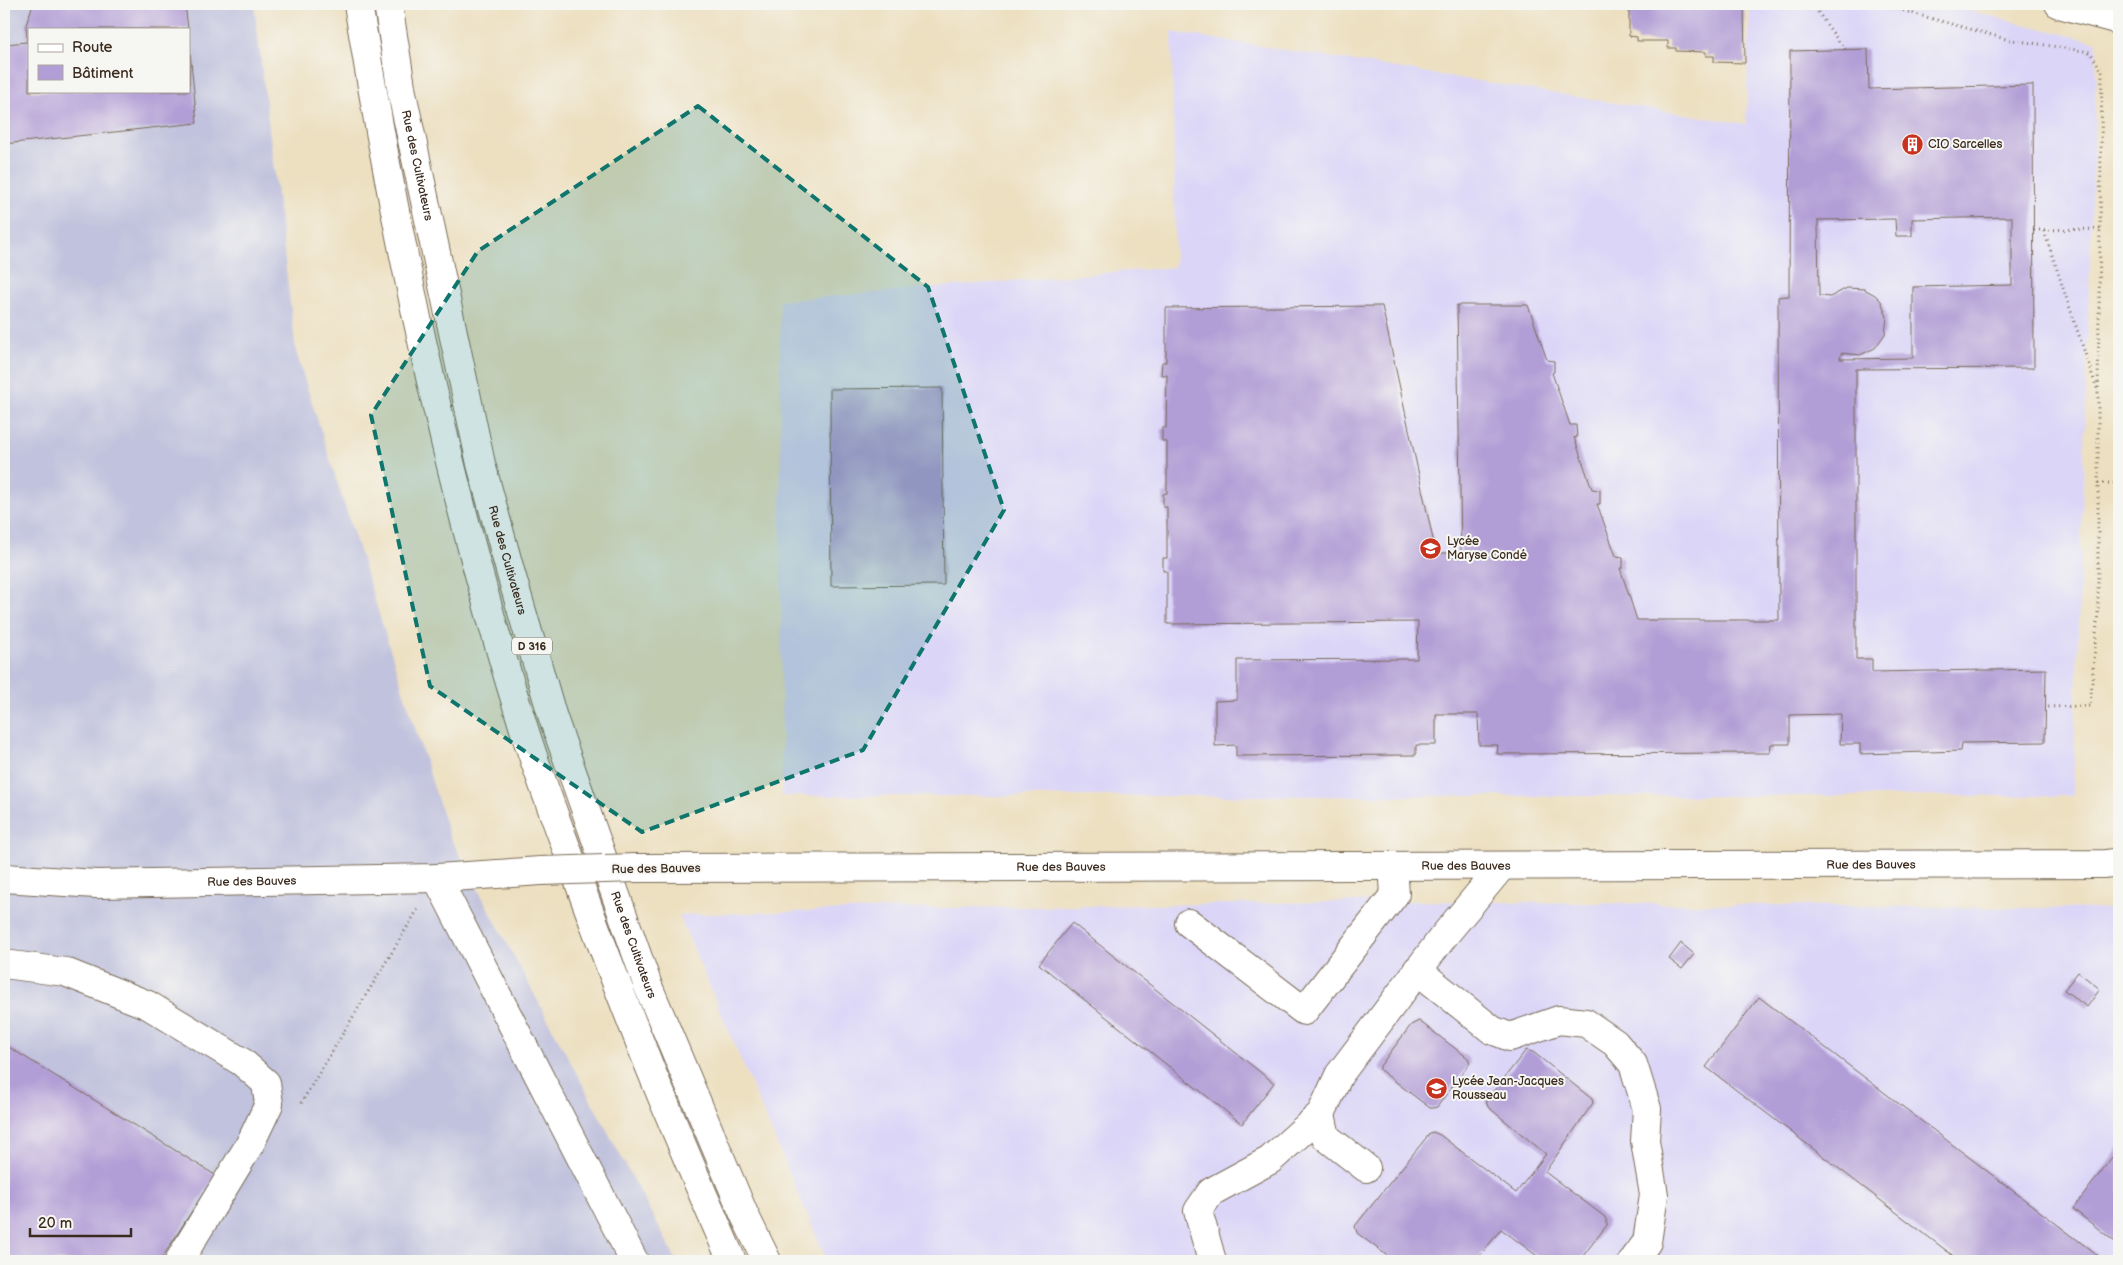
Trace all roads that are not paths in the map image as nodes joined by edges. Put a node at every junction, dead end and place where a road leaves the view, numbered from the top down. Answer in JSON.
{"nodes":[{"id":1,"x":358,"y":4,"type":"edge"},
{"id":2,"x":388,"y":4,"type":"edge"},
{"id":3,"x":2059,"y":4,"type":"edge"},
{"id":4,"x":2119,"y":20,"type":"edge"},
{"id":5,"x":2119,"y":862,"type":"edge"},
{"id":6,"x":1393,"y":866,"type":"junction"},
{"id":7,"x":1502,"y":866,"type":"junction"},
{"id":8,"x":4,"y":878,"type":"edge"},
{"id":9,"x":438,"y":878,"type":"junction"},
{"id":10,"x":1189,"y":922,"type":"dead end"},
{"id":11,"x":4,"y":964,"type":"edge"},
{"id":12,"x":1417,"y":970,"type":"junction"},
{"id":13,"x":1320,"y":1114,"type":"junction"},
{"id":14,"x":1366,"y":1168,"type":"dead end"},
{"id":15,"x":179,"y":1261,"type":"edge"},
{"id":16,"x":634,"y":1261,"type":"edge"},
{"id":17,"x":732,"y":1261,"type":"edge"},
{"id":18,"x":767,"y":1261,"type":"edge"},
{"id":19,"x":1212,"y":1261,"type":"edge"},
{"id":20,"x":1633,"y":1261,"type":"edge"}],
"edges":[{"from":1,"to":17,"type":"street","number":"D 316"},
{"from":2,"to":18,"type":"street","name":"Rue des Cultivateurs","number":"D 316"},
{"from":3,"to":4,"type":"street"},
{"from":5,"to":7,"type":"street","name":"Rue des Bauves"},
{"from":6,"to":7,"type":"street","name":"Rue des Bauves"},
{"from":6,"to":9,"type":"street","name":"Rue des Bauves","bridge":true},
{"from":6,"to":10,"type":"street"},
{"from":7,"to":12,"type":"street"},
{"from":8,"to":9,"type":"street","name":"Rue des Bauves"},
{"from":9,"to":16,"type":"street"},
{"from":11,"to":15,"type":"street"},
{"from":12,"to":13,"type":"street"},
{"from":12,"to":20,"type":"street"},
{"from":13,"to":14,"type":"street"},
{"from":13,"to":19,"type":"street"}]}
